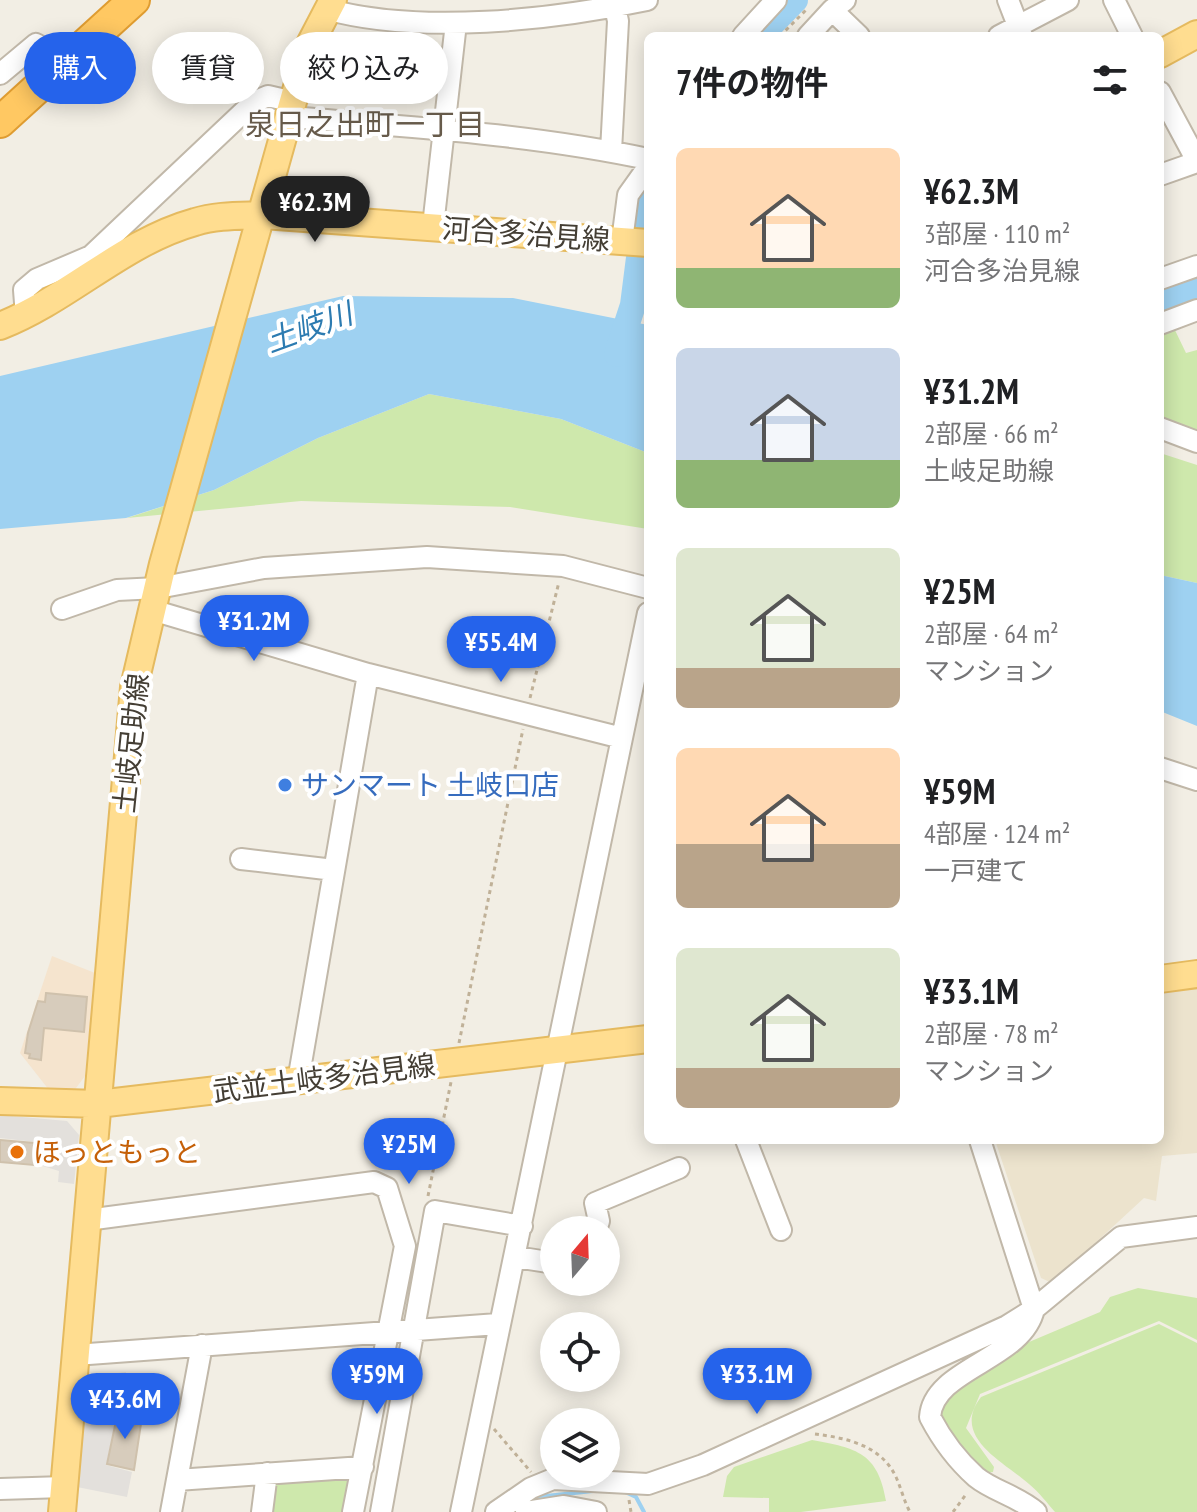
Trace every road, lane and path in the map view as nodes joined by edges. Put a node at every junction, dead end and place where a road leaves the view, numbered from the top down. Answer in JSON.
{"nodes":[{"id":1,"x":108,"y":0,"type":"edge"},
{"id":2,"x":134,"y":0,"type":"edge"},
{"id":3,"x":647,"y":0,"type":"edge"},
{"id":4,"x":776,"y":0,"type":"edge"},
{"id":5,"x":1008,"y":0,"type":"edge"},
{"id":6,"x":1068,"y":0,"type":"edge"},
{"id":7,"x":1114,"y":0,"type":"edge"},
{"id":8,"x":330,"y":5,"type":"edge"},
{"id":9,"x":838,"y":5,"type":"edge"},
{"id":10,"x":615,"y":7,"type":"junction"},
{"id":11,"x":809,"y":8,"type":"dead end"},
{"id":12,"x":456,"y":23,"type":"junction"},
{"id":13,"x":1020,"y":31,"type":"edge"},
{"id":14,"x":70,"y":32,"type":"edge"},
{"id":15,"x":747,"y":32,"type":"edge"},
{"id":16,"x":784,"y":32,"type":"edge"},
{"id":17,"x":812,"y":32,"type":"edge"},
{"id":18,"x":856,"y":32,"type":"edge"},
{"id":19,"x":1130,"y":32,"type":"edge"},
{"id":20,"x":1197,"y":34,"type":"edge"},
{"id":21,"x":1164,"y":52,"type":"edge"},
{"id":22,"x":24,"y":54,"type":"edge"},
{"id":23,"x":24,"y":72,"type":"edge"},
{"id":24,"x":0,"y":74,"type":"edge"},
{"id":25,"x":0,"y":94,"type":"edge"},
{"id":26,"x":1164,"y":100,"type":"edge"},
{"id":27,"x":292,"y":109,"type":"junction"},
{"id":28,"x":0,"y":122,"type":"edge"},
{"id":29,"x":443,"y":131,"type":"junction"},
{"id":30,"x":611,"y":151,"type":"junction"},
{"id":31,"x":644,"y":158,"type":"edge"},
{"id":32,"x":1197,"y":162,"type":"edge"},
{"id":33,"x":644,"y":173,"type":"edge"},
{"id":34,"x":1164,"y":174,"type":"edge"},
{"id":35,"x":263,"y":215,"type":"junction"},
{"id":36,"x":433,"y":226,"type":"junction"},
{"id":37,"x":635,"y":242,"type":"edge"},
{"id":38,"x":1197,"y":266,"type":"edge"},
{"id":39,"x":1164,"y":278,"type":"edge"},
{"id":40,"x":1197,"y":310,"type":"edge"},
{"id":41,"x":26,"y":316,"type":"junction"},
{"id":42,"x":1164,"y":322,"type":"edge"},
{"id":43,"x":0,"y":326,"type":"edge"},
{"id":44,"x":1164,"y":430,"type":"edge"},
{"id":45,"x":1197,"y":442,"type":"edge"},
{"id":46,"x":563,"y":566,"type":"junction"},
{"id":47,"x":644,"y":587,"type":"edge"},
{"id":48,"x":158,"y":588,"type":"junction"},
{"id":49,"x":62,"y":609,"type":"dead end"},
{"id":50,"x":644,"y":632,"type":"edge"},
{"id":51,"x":368,"y":674,"type":"junction"},
{"id":52,"x":526,"y":713,"type":"junction"},
{"id":53,"x":622,"y":738,"type":"junction"},
{"id":54,"x":1164,"y":769,"type":"edge"},
{"id":55,"x":1197,"y":780,"type":"edge"},
{"id":56,"x":241,"y":859,"type":"dead end"},
{"id":57,"x":334,"y":870,"type":"junction"},
{"id":58,"x":1197,"y":974,"type":"edge"},
{"id":59,"x":1164,"y":978,"type":"edge"},
{"id":60,"x":644,"y":1039,"type":"edge"},
{"id":61,"x":559,"y":1050,"type":"junction"},
{"id":62,"x":455,"y":1063,"type":"junction"},
{"id":63,"x":298,"y":1081,"type":"junction"},
{"id":64,"x":0,"y":1101,"type":"edge"},
{"id":65,"x":98,"y":1104,"type":"junction"},
{"id":66,"x":748,"y":1144,"type":"edge"},
{"id":67,"x":981,"y":1144,"type":"edge"},
{"id":68,"x":679,"y":1168,"type":"dead end"},
{"id":69,"x":428,"y":1197,"type":"dead end"},
{"id":70,"x":598,"y":1216,"type":"edge"},
{"id":71,"x":87,"y":1220,"type":"junction"},
{"id":72,"x":522,"y":1226,"type":"junction"},
{"id":73,"x":1197,"y":1227,"type":"edge"},
{"id":74,"x":781,"y":1230,"type":"dead end"},
{"id":75,"x":516,"y":1257,"type":"junction"},
{"id":76,"x":540,"y":1261,"type":"edge"},
{"id":77,"x":1034,"y":1309,"type":"junction"},
{"id":78,"x":498,"y":1324,"type":"junction"},
{"id":79,"x":415,"y":1328,"type":"junction"},
{"id":80,"x":388,"y":1330,"type":"junction"},
{"id":81,"x":202,"y":1345,"type":"junction"},
{"id":82,"x":75,"y":1355,"type":"junction"},
{"id":83,"x":482,"y":1414,"type":"junction"},
{"id":84,"x":805,"y":1438,"type":"dead end"},
{"id":85,"x":363,"y":1467,"type":"junction"},
{"id":86,"x":267,"y":1473,"type":"junction"},
{"id":87,"x":977,"y":1478,"type":"junction"},
{"id":88,"x":177,"y":1480,"type":"junction"},
{"id":89,"x":620,"y":1482,"type":"edge"},
{"id":90,"x":540,"y":1483,"type":"joint"},
{"id":91,"x":0,"y":1489,"type":"edge"},
{"id":92,"x":626,"y":1493,"type":"dead end"},
{"id":93,"x":63,"y":1499,"type":"edge"},
{"id":94,"x":171,"y":1512,"type":"edge"},
{"id":95,"x":262,"y":1512,"type":"edge"},
{"id":96,"x":353,"y":1512,"type":"edge"},
{"id":97,"x":381,"y":1512,"type":"edge"},
{"id":98,"x":461,"y":1512,"type":"edge"},
{"id":99,"x":496,"y":1512,"type":"edge"},
{"id":100,"x":526,"y":1512,"type":"edge"},
{"id":101,"x":596,"y":1512,"type":"edge"},
{"id":102,"x":631,"y":1512,"type":"edge"},
{"id":103,"x":910,"y":1512,"type":"edge"},
{"id":104,"x":953,"y":1512,"type":"edge"},
{"id":105,"x":1036,"y":1512,"type":"edge"}],
"edges":[{"from":1,"to":14,"type":"highway"},
{"from":2,"to":28,"type":"highway"},
{"from":3,"to":10,"type":"street"},
{"from":4,"to":15,"type":"street"},
{"from":5,"to":13,"type":"street"},
{"from":6,"to":13,"type":"street"},
{"from":7,"to":19,"type":"street"},
{"from":8,"to":12,"type":"street"},
{"from":8,"to":27,"type":"main road","name":"土岐足助線"},
{"from":9,"to":17,"type":"street"},
{"from":9,"to":18,"type":"street"},
{"from":10,"to":12,"type":"street"},
{"from":10,"to":30,"type":"street"},
{"from":11,"to":16,"type":"path"},
{"from":12,"to":29,"type":"street"},
{"from":20,"to":21,"type":"main road"},
{"from":22,"to":24,"type":"street"},
{"from":23,"to":25,"type":"highway"},
{"from":26,"to":32,"type":"street"},
{"from":27,"to":29,"type":"street"},
{"from":27,"to":35,"type":"main road","name":"土岐足助線"},
{"from":27,"to":41,"type":"street"},
{"from":29,"to":30,"type":"street"},
{"from":29,"to":36,"type":"street"},
{"from":30,"to":31,"type":"street"},
{"from":32,"to":34,"type":"street"},
{"from":33,"to":37,"type":"street"},
{"from":35,"to":36,"type":"main road","name":"河合多治見線"},
{"from":35,"to":41,"type":"main road","name":"河合多治見線"},
{"from":35,"to":48,"type":"main road","name":"土岐足助線"},
{"from":36,"to":37,"type":"main road","name":"河合多治見線"},
{"from":38,"to":39,"type":"street"},
{"from":40,"to":42,"type":"street"},
{"from":41,"to":43,"type":"main road","name":"河合多治見線"},
{"from":44,"to":45,"type":"street"},
{"from":46,"to":47,"type":"street"},
{"from":46,"to":48,"type":"street"},
{"from":46,"to":52,"type":"path"},
{"from":48,"to":49,"type":"street"},
{"from":48,"to":51,"type":"street"},
{"from":48,"to":65,"type":"main road","name":"土岐足助線"},
{"from":50,"to":53,"type":"street"},
{"from":51,"to":52,"type":"street"},
{"from":51,"to":57,"type":"street"},
{"from":52,"to":53,"type":"street"},
{"from":52,"to":62,"type":"path"},
{"from":53,"to":61,"type":"street"},
{"from":54,"to":55,"type":"street"},
{"from":56,"to":57,"type":"street"},
{"from":57,"to":63,"type":"street"},
{"from":58,"to":59,"type":"main road"},
{"from":60,"to":61,"type":"main road","name":"武並土岐多治見線"},
{"from":61,"to":62,"type":"main road","name":"武並土岐多治見線"},
{"from":61,"to":72,"type":"street"},
{"from":62,"to":63,"type":"main road","name":"武並土岐多治見線"},
{"from":62,"to":69,"type":"path"},
{"from":63,"to":65,"type":"main road","name":"武並土岐多治見線"},
{"from":64,"to":65,"type":"main road","name":"武並土岐多治見線"},
{"from":65,"to":71,"type":"main road","name":"土岐足助線"},
{"from":66,"to":74,"type":"street"},
{"from":67,"to":77,"type":"street"},
{"from":68,"to":70,"type":"street"},
{"from":71,"to":80,"type":"street"},
{"from":71,"to":82,"type":"main road","name":"土岐足助線"},
{"from":72,"to":75,"type":"street"},
{"from":72,"to":79,"type":"street"},
{"from":73,"to":77,"type":"street"},
{"from":75,"to":76,"type":"street"},
{"from":75,"to":78,"type":"street"},
{"from":77,"to":87,"type":"street"},
{"from":77,"to":89,"type":"street"},
{"from":78,"to":79,"type":"street"},
{"from":78,"to":83,"type":"street"},
{"from":79,"to":80,"type":"street"},
{"from":79,"to":97,"type":"street"},
{"from":80,"to":81,"type":"street"},
{"from":80,"to":85,"type":"street"},
{"from":81,"to":82,"type":"street"},
{"from":81,"to":88,"type":"street"},
{"from":82,"to":93,"type":"main road","name":"土岐足助線"},
{"from":83,"to":90,"type":"path"},
{"from":83,"to":98,"type":"street"},
{"from":84,"to":103,"type":"path"},
{"from":85,"to":86,"type":"street"},
{"from":85,"to":96,"type":"street"},
{"from":86,"to":88,"type":"street"},
{"from":86,"to":95,"type":"street"},
{"from":87,"to":104,"type":"path"},
{"from":87,"to":105,"type":"street"},
{"from":88,"to":94,"type":"street"},
{"from":90,"to":99,"type":"street"},
{"from":91,"to":93,"type":"street"},
{"from":92,"to":102,"type":"path"},
{"from":100,"to":101,"type":"street"}]}
